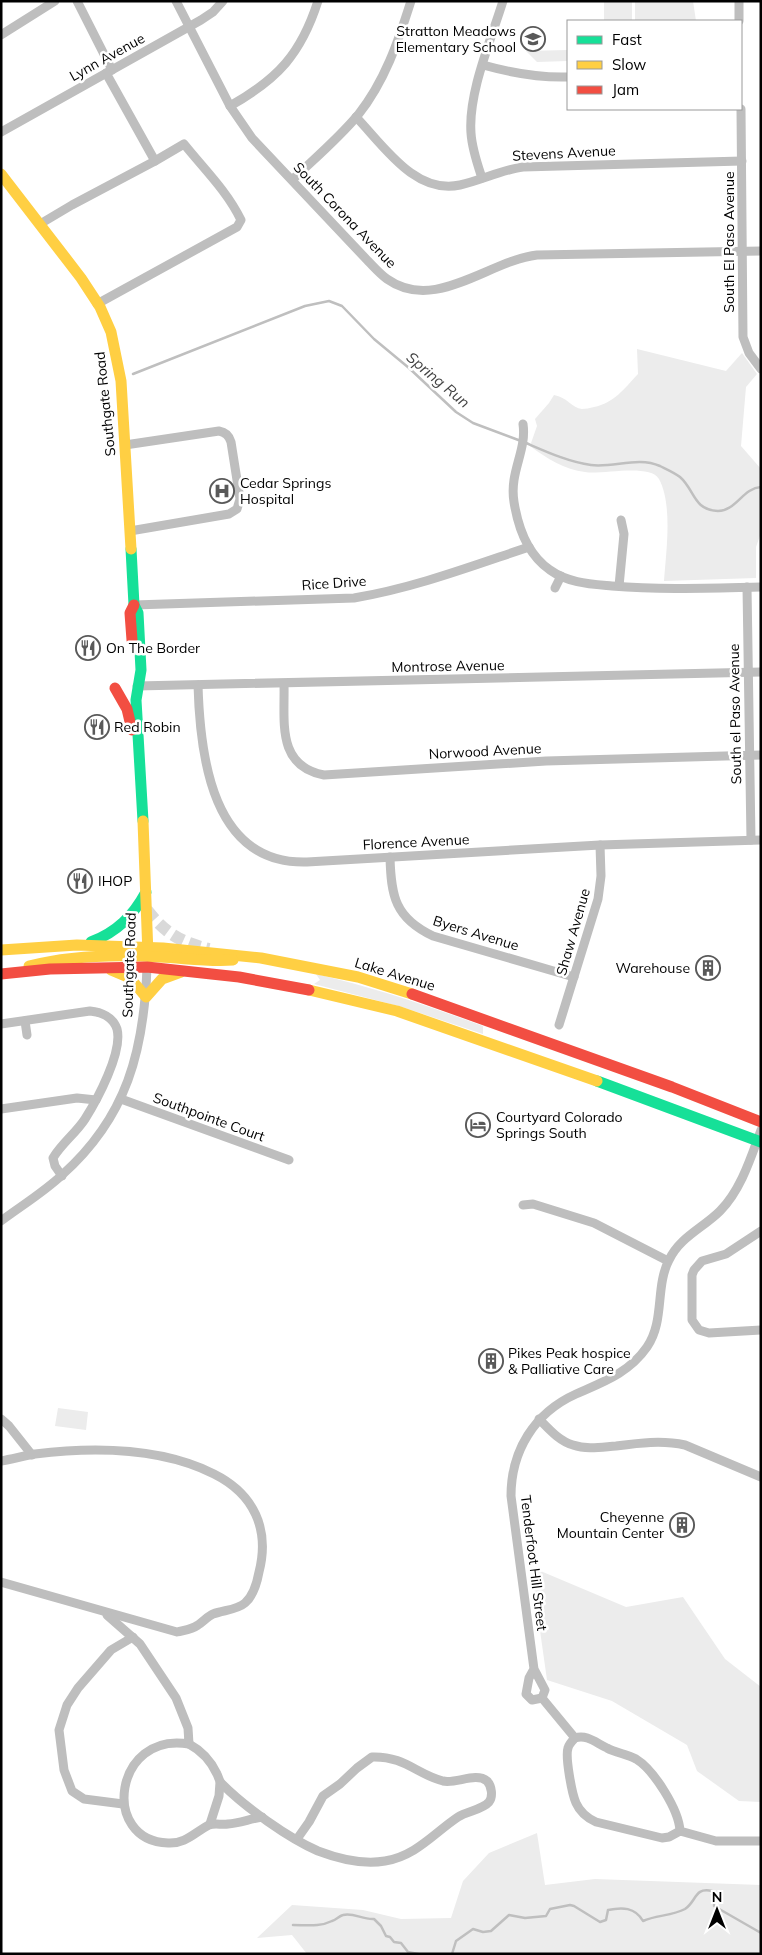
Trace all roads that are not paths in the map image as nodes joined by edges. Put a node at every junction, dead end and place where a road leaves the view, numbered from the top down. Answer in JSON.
{"nodes":[{"id":1,"x":55,"y":1,"type":"edge"},
{"id":2,"x":77,"y":1,"type":"edge"},
{"id":3,"x":176,"y":1,"type":"edge"},
{"id":4,"x":223,"y":1,"type":"edge"},
{"id":5,"x":318,"y":1,"type":"edge"},
{"id":6,"x":411,"y":1,"type":"edge"},
{"id":7,"x":503,"y":1,"type":"edge"},
{"id":8,"x":739,"y":1,"type":"edge"},
{"id":9,"x":740,"y":20,"type":"edge"},
{"id":10,"x":189,"y":26,"type":"junction"},
{"id":11,"x":1,"y":35,"type":"edge"},
{"id":12,"x":483,"y":65,"type":"junction"},
{"id":13,"x":109,"y":71,"type":"junction"},
{"id":14,"x":567,"y":77,"type":"edge"},
{"id":15,"x":230,"y":106,"type":"junction"},
{"id":16,"x":740,"y":110,"type":"edge"},
{"id":17,"x":356,"y":117,"type":"junction"},
{"id":18,"x":1,"y":132,"type":"edge"},
{"id":19,"x":155,"y":161,"type":"junction"},
{"id":20,"x":742,"y":161,"type":"junction"},
{"id":21,"x":1,"y":174,"type":"edge"},
{"id":22,"x":482,"y":178,"type":"junction"},
{"id":23,"x":292,"y":180,"type":"junction"},
{"id":24,"x":40,"y":224,"type":"junction"},
{"id":25,"x":742,"y":250,"type":"junction"},
{"id":26,"x":761,"y":251,"type":"edge"},
{"id":27,"x":97,"y":304,"type":"junction"},
{"id":28,"x":761,"y":369,"type":"edge"},
{"id":29,"x":523,"y":424,"type":"dead end"},
{"id":30,"x":125,"y":445,"type":"junction"},
{"id":31,"x":621,"y":520,"type":"dead end"},
{"id":32,"x":130,"y":531,"type":"junction"},
{"id":33,"x":529,"y":547,"type":"junction"},
{"id":34,"x":561,"y":576,"type":"junction"},
{"id":35,"x":619,"y":586,"type":"junction"},
{"id":36,"x":747,"y":587,"type":"junction"},
{"id":37,"x":761,"y":587,"type":"edge"},
{"id":38,"x":555,"y":588,"type":"dead end"},
{"id":39,"x":134,"y":605,"type":"junction"},
{"id":40,"x":749,"y":672,"type":"junction"},
{"id":41,"x":761,"y":672,"type":"edge"},
{"id":42,"x":284,"y":684,"type":"junction"},
{"id":43,"x":198,"y":685,"type":"junction"},
{"id":44,"x":137,"y":686,"type":"junction"},
{"id":45,"x":115,"y":688,"type":"dead end"},
{"id":46,"x":749,"y":756,"type":"junction"},
{"id":47,"x":761,"y":756,"type":"edge"},
{"id":48,"x":139,"y":758,"type":"junction"},
{"id":49,"x":750,"y":840,"type":"junction"},
{"id":50,"x":761,"y":840,"type":"edge"},
{"id":51,"x":600,"y":845,"type":"junction"},
{"id":52,"x":390,"y":857,"type":"junction"},
{"id":53,"x":146,"y":892,"type":"junction"},
{"id":54,"x":84,"y":945,"type":"junction"},
{"id":55,"x":1,"y":950,"type":"edge"},
{"id":56,"x":147,"y":957,"type":"junction"},
{"id":57,"x":97,"y":968,"type":"junction"},
{"id":58,"x":188,"y":970,"type":"junction"},
{"id":59,"x":3,"y":974,"type":"edge"},
{"id":60,"x":574,"y":977,"type":"junction"},
{"id":61,"x":146,"y":997,"type":"junction"},
{"id":62,"x":25,"y":1021,"type":"junction"},
{"id":63,"x":1,"y":1024,"type":"edge"},
{"id":64,"x":559,"y":1025,"type":"dead end"},
{"id":65,"x":27,"y":1036,"type":"dead end"},
{"id":66,"x":96,"y":1100,"type":"junction"},
{"id":67,"x":120,"y":1100,"type":"junction"},
{"id":68,"x":1,"y":1109,"type":"edge"},
{"id":69,"x":761,"y":1122,"type":"edge"},
{"id":70,"x":760,"y":1137,"type":"edge"},
{"id":71,"x":289,"y":1160,"type":"dead end"},
{"id":72,"x":62,"y":1176,"type":"junction"},
{"id":73,"x":523,"y":1205,"type":"dead end"},
{"id":74,"x":1,"y":1221,"type":"edge"},
{"id":75,"x":761,"y":1231,"type":"edge"},
{"id":76,"x":668,"y":1261,"type":"junction"},
{"id":77,"x":761,"y":1330,"type":"edge"},
{"id":78,"x":1,"y":1419,"type":"edge"},
{"id":79,"x":539,"y":1419,"type":"junction"},
{"id":80,"x":32,"y":1455,"type":"junction"},
{"id":81,"x":1,"y":1461,"type":"edge"},
{"id":82,"x":761,"y":1477,"type":"edge"},
{"id":83,"x":1,"y":1582,"type":"edge"},
{"id":84,"x":105,"y":1613,"type":"junction"},
{"id":85,"x":134,"y":1637,"type":"junction"},
{"id":86,"x":534,"y":1670,"type":"junction"},
{"id":87,"x":542,"y":1698,"type":"junction"},
{"id":88,"x":574,"y":1738,"type":"junction"},
{"id":89,"x":189,"y":1744,"type":"junction"},
{"id":90,"x":220,"y":1782,"type":"junction"},
{"id":91,"x":123,"y":1804,"type":"junction"},
{"id":92,"x":262,"y":1817,"type":"junction"},
{"id":93,"x":210,"y":1824,"type":"junction"},
{"id":94,"x":680,"y":1830,"type":"junction"},
{"id":95,"x":297,"y":1839,"type":"junction"},
{"id":96,"x":761,"y":1841,"type":"edge"}],
"edges":[{"from":1,"to":11,"type":"street"},
{"from":2,"to":13,"type":"street"},
{"from":3,"to":10,"type":"street","name":"South Corona Avenue"},
{"from":4,"to":10,"type":"street","name":"Lynn Avenue"},
{"from":5,"to":15,"type":"street"},
{"from":6,"to":17,"type":"street"},
{"from":7,"to":12,"type":"street"},
{"from":8,"to":9,"type":"street"},
{"from":10,"to":13,"type":"street","name":"Lynn Avenue"},
{"from":10,"to":15,"type":"street","name":"South Corona Avenue"},
{"from":12,"to":14,"type":"street"},
{"from":12,"to":22,"type":"street"},
{"from":13,"to":18,"type":"street","name":"Lynn Avenue"},
{"from":13,"to":19,"type":"street"},
{"from":15,"to":23,"type":"street","name":"South Corona Avenue"},
{"from":16,"to":20,"type":"street","name":"South El Paso Avenue"},
{"from":17,"to":22,"type":"street","name":"Stevens Avenue"},
{"from":17,"to":23,"type":"street"},
{"from":19,"to":24,"type":"street"},
{"from":19,"to":27,"type":"street"},
{"from":20,"to":22,"type":"street","name":"Stevens Avenue"},
{"from":20,"to":25,"type":"street","name":"South El Paso Avenue"},
{"from":21,"to":24,"type":"main road","name":"Southgate Road"},
{"from":23,"to":25,"type":"street","name":"South Corona Avenue"},
{"from":24,"to":27,"type":"main road","name":"Southgate Road"},
{"from":25,"to":26,"type":"street","name":"South Corona Avenue"},
{"from":25,"to":28,"type":"street","name":"South El Paso Avenue"},
{"from":27,"to":30,"type":"main road","name":"Southgate Road"},
{"from":29,"to":33,"type":"street"},
{"from":30,"to":32,"type":"main road","name":"Southgate Road"},
{"from":30,"to":32,"type":"street"},
{"from":31,"to":35,"type":"street"},
{"from":32,"to":39,"type":"main road","name":"Southgate Road"},
{"from":33,"to":34,"type":"street"},
{"from":33,"to":39,"type":"street","name":"Rice Drive"},
{"from":34,"to":35,"type":"street"},
{"from":34,"to":38,"type":"street"},
{"from":35,"to":36,"type":"street"},
{"from":36,"to":37,"type":"street"},
{"from":36,"to":40,"type":"street","name":"South el Paso Avenue"},
{"from":39,"to":44,"type":"main road","name":"Southgate Road"},
{"from":40,"to":41,"type":"street","name":"Montrose Avenue"},
{"from":40,"to":42,"type":"street","name":"Montrose Avenue"},
{"from":40,"to":46,"type":"street","name":"South el Paso Avenue"},
{"from":42,"to":43,"type":"street","name":"Montrose Avenue"},
{"from":42,"to":46,"type":"street","name":"Norwood Avenue"},
{"from":43,"to":44,"type":"street","name":"Montrose Avenue"},
{"from":43,"to":52,"type":"street","name":"Florence Avenue"},
{"from":44,"to":48,"type":"main road","name":"Southgate Road"},
{"from":45,"to":48,"type":"main road"},
{"from":46,"to":47,"type":"street","name":"Norwood Avenue"},
{"from":46,"to":49,"type":"street","name":"South el Paso Avenue"},
{"from":48,"to":53,"type":"main road","name":"Southgate Road"},
{"from":49,"to":50,"type":"street","name":"Florence Avenue"},
{"from":49,"to":51,"type":"street","name":"Florence Avenue"},
{"from":51,"to":52,"type":"street","name":"Florence Avenue"},
{"from":51,"to":60,"type":"street","name":"Shaw Avenue"},
{"from":52,"to":60,"type":"street","name":"Byers Avenue"},
{"from":53,"to":54,"type":"main road"},
{"from":53,"to":56,"type":"main road","name":"Southgate Road"},
{"from":54,"to":55,"type":"main road","name":"Lake Avenue"},
{"from":54,"to":56,"type":"main road","name":"Lake Avenue"},
{"from":56,"to":57,"type":"main road","name":"Lake Avenue"},
{"from":56,"to":58,"type":"main road","name":"Lake Avenue"},
{"from":56,"to":59,"type":"main road"},
{"from":56,"to":61,"type":"street","name":"Southgate Road"},
{"from":56,"to":69,"type":"main road","name":"Lake Avenue"},
{"from":57,"to":59,"type":"main road","name":"Lake Avenue"},
{"from":57,"to":61,"type":"main road"},
{"from":58,"to":61,"type":"main road"},
{"from":58,"to":70,"type":"main road","name":"Lake Avenue"},
{"from":60,"to":64,"type":"street","name":"Shaw Avenue"},
{"from":61,"to":67,"type":"street","name":"Southgate Road"},
{"from":62,"to":63,"type":"street"},
{"from":62,"to":65,"type":"street"},
{"from":62,"to":66,"type":"street"},
{"from":66,"to":68,"type":"street"},
{"from":66,"to":72,"type":"street"},
{"from":67,"to":71,"type":"street","name":"Southpointe Court"},
{"from":67,"to":72,"type":"street","name":"Southgate Road"},
{"from":70,"to":76,"type":"street","name":"Tenderfoot Hill Street"},
{"from":72,"to":74,"type":"street","name":"Southgate Road"},
{"from":73,"to":76,"type":"street"},
{"from":75,"to":77,"type":"street"},
{"from":76,"to":79,"type":"street","name":"Tenderfoot Hill Street"},
{"from":78,"to":80,"type":"street"},
{"from":79,"to":82,"type":"street"},
{"from":79,"to":86,"type":"street","name":"Tenderfoot Hill Street"},
{"from":80,"to":81,"type":"street"},
{"from":80,"to":84,"type":"street"},
{"from":83,"to":84,"type":"street"},
{"from":84,"to":85,"type":"street"},
{"from":85,"to":89,"type":"street"},
{"from":85,"to":91,"type":"street"},
{"from":86,"to":87,"type":"street","name":"Tenderfoot Hill Street"},
{"from":86,"to":87,"type":"street","name":"Tenderfoot Hill Street"},
{"from":87,"to":88,"type":"street","name":"Tenderfoot Hill Street"},
{"from":88,"to":94,"type":"street"},
{"from":88,"to":94,"type":"street"},
{"from":89,"to":90,"type":"street"},
{"from":89,"to":91,"type":"street"},
{"from":90,"to":92,"type":"street"},
{"from":90,"to":93,"type":"street"},
{"from":91,"to":93,"type":"street"},
{"from":92,"to":93,"type":"street"},
{"from":92,"to":95,"type":"street"},
{"from":94,"to":96,"type":"street"},
{"from":95,"to":95,"type":"street"}]}
